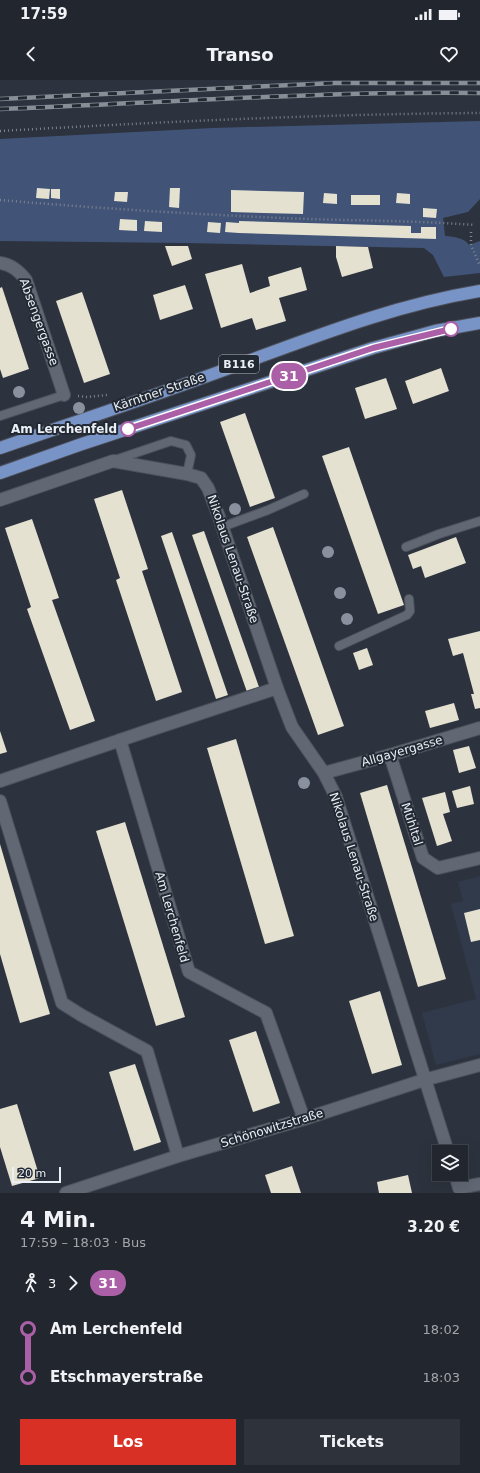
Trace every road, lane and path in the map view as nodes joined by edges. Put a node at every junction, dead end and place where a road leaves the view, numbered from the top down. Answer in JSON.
{"nodes":[{"id":1,"x":480,"y":113,"type":"edge"},
{"id":2,"x":0,"y":131,"type":"edge"},
{"id":3,"x":0,"y":200,"type":"edge"},
{"id":4,"x":474,"y":225,"type":"dead end"},
{"id":5,"x":471,"y":232,"type":"dead end"},
{"id":6,"x":0,"y":263,"type":"edge"},
{"id":7,"x":480,"y":266,"type":"edge"},
{"id":8,"x":480,"y":291,"type":"edge"},
{"id":9,"x":480,"y":323,"type":"edge"},
{"id":10,"x":64,"y":395,"type":"joint"},
{"id":11,"x":0,"y":416,"type":"edge"},
{"id":12,"x":0,"y":448,"type":"edge"},
{"id":13,"x":113,"y":461,"type":"junction"},
{"id":14,"x":0,"y":473,"type":"edge"},
{"id":15,"x":187,"y":474,"type":"junction"},
{"id":16,"x":304,"y":494,"type":"dead end"},
{"id":17,"x":0,"y":500,"type":"edge"},
{"id":18,"x":480,"y":521,"type":"edge"},
{"id":19,"x":222,"y":527,"type":"junction"},
{"id":20,"x":406,"y":547,"type":"dead end"},
{"id":21,"x":409,"y":599,"type":"dead end"},
{"id":22,"x":339,"y":646,"type":"dead end"},
{"id":23,"x":277,"y":688,"type":"junction"},
{"id":24,"x":480,"y":728,"type":"edge"},
{"id":25,"x":120,"y":740,"type":"junction"},
{"id":26,"x":390,"y":755,"type":"junction"},
{"id":27,"x":324,"y":773,"type":"junction"},
{"id":28,"x":0,"y":781,"type":"edge"},
{"id":29,"x":0,"y":801,"type":"edge"},
{"id":30,"x":480,"y":858,"type":"edge"},
{"id":31,"x":480,"y":1065,"type":"edge"},
{"id":32,"x":424,"y":1080,"type":"junction"},
{"id":33,"x":304,"y":1119,"type":"junction"},
{"id":34,"x":446,"y":1145,"type":"edge"},
{"id":35,"x":178,"y":1156,"type":"junction"},
{"id":36,"x":480,"y":1184,"type":"edge"},
{"id":37,"x":460,"y":1190,"type":"edge"},
{"id":38,"x":66,"y":1193,"type":"edge"}],
"edges":[{"from":1,"to":2,"type":"path"},
{"from":3,"to":4,"type":"path"},
{"from":5,"to":7,"type":"path"},
{"from":6,"to":10,"type":"street","name":"Absengergasse"},
{"from":8,"to":12,"type":"main road","name":"Kärntner Straße","number":"B116"},
{"from":9,"to":14,"type":"main road","name":"Kärntner Straße","number":"B116"},
{"from":10,"to":11,"type":"lane"},
{"from":13,"to":15,"type":"street","name":"Nikolaus Lenau-Straße"},
{"from":13,"to":15,"type":"lane"},
{"from":13,"to":17,"type":"street"},
{"from":15,"to":19,"type":"street","name":"Nikolaus Lenau-Straße"},
{"from":16,"to":19,"type":"lane"},
{"from":18,"to":20,"type":"lane"},
{"from":19,"to":23,"type":"street","name":"Nikolaus Lenau-Straße"},
{"from":21,"to":22,"type":"lane"},
{"from":23,"to":25,"type":"street"},
{"from":23,"to":27,"type":"street","name":"Nikolaus Lenau-Straße"},
{"from":24,"to":26,"type":"street","name":"Allgayergasse"},
{"from":25,"to":28,"type":"street"},
{"from":25,"to":33,"type":"street","name":"Am Lerchenfeld"},
{"from":26,"to":27,"type":"street","name":"Allgayergasse"},
{"from":26,"to":30,"type":"street","name":"Mühltal"},
{"from":27,"to":32,"type":"street","name":"Nikolaus Lenau-Straße"},
{"from":29,"to":35,"type":"street"},
{"from":31,"to":32,"type":"street","name":"Schönowitzstraße"},
{"from":32,"to":33,"type":"street","name":"Schönowitzstraße"},
{"from":32,"to":34,"type":"street","name":"Nikolaus Lenau-Straße"},
{"from":33,"to":35,"type":"street","name":"Schönowitzstraße"},
{"from":35,"to":38,"type":"street","name":"Schönowitzstraße"},
{"from":36,"to":37,"type":"street"}]}
